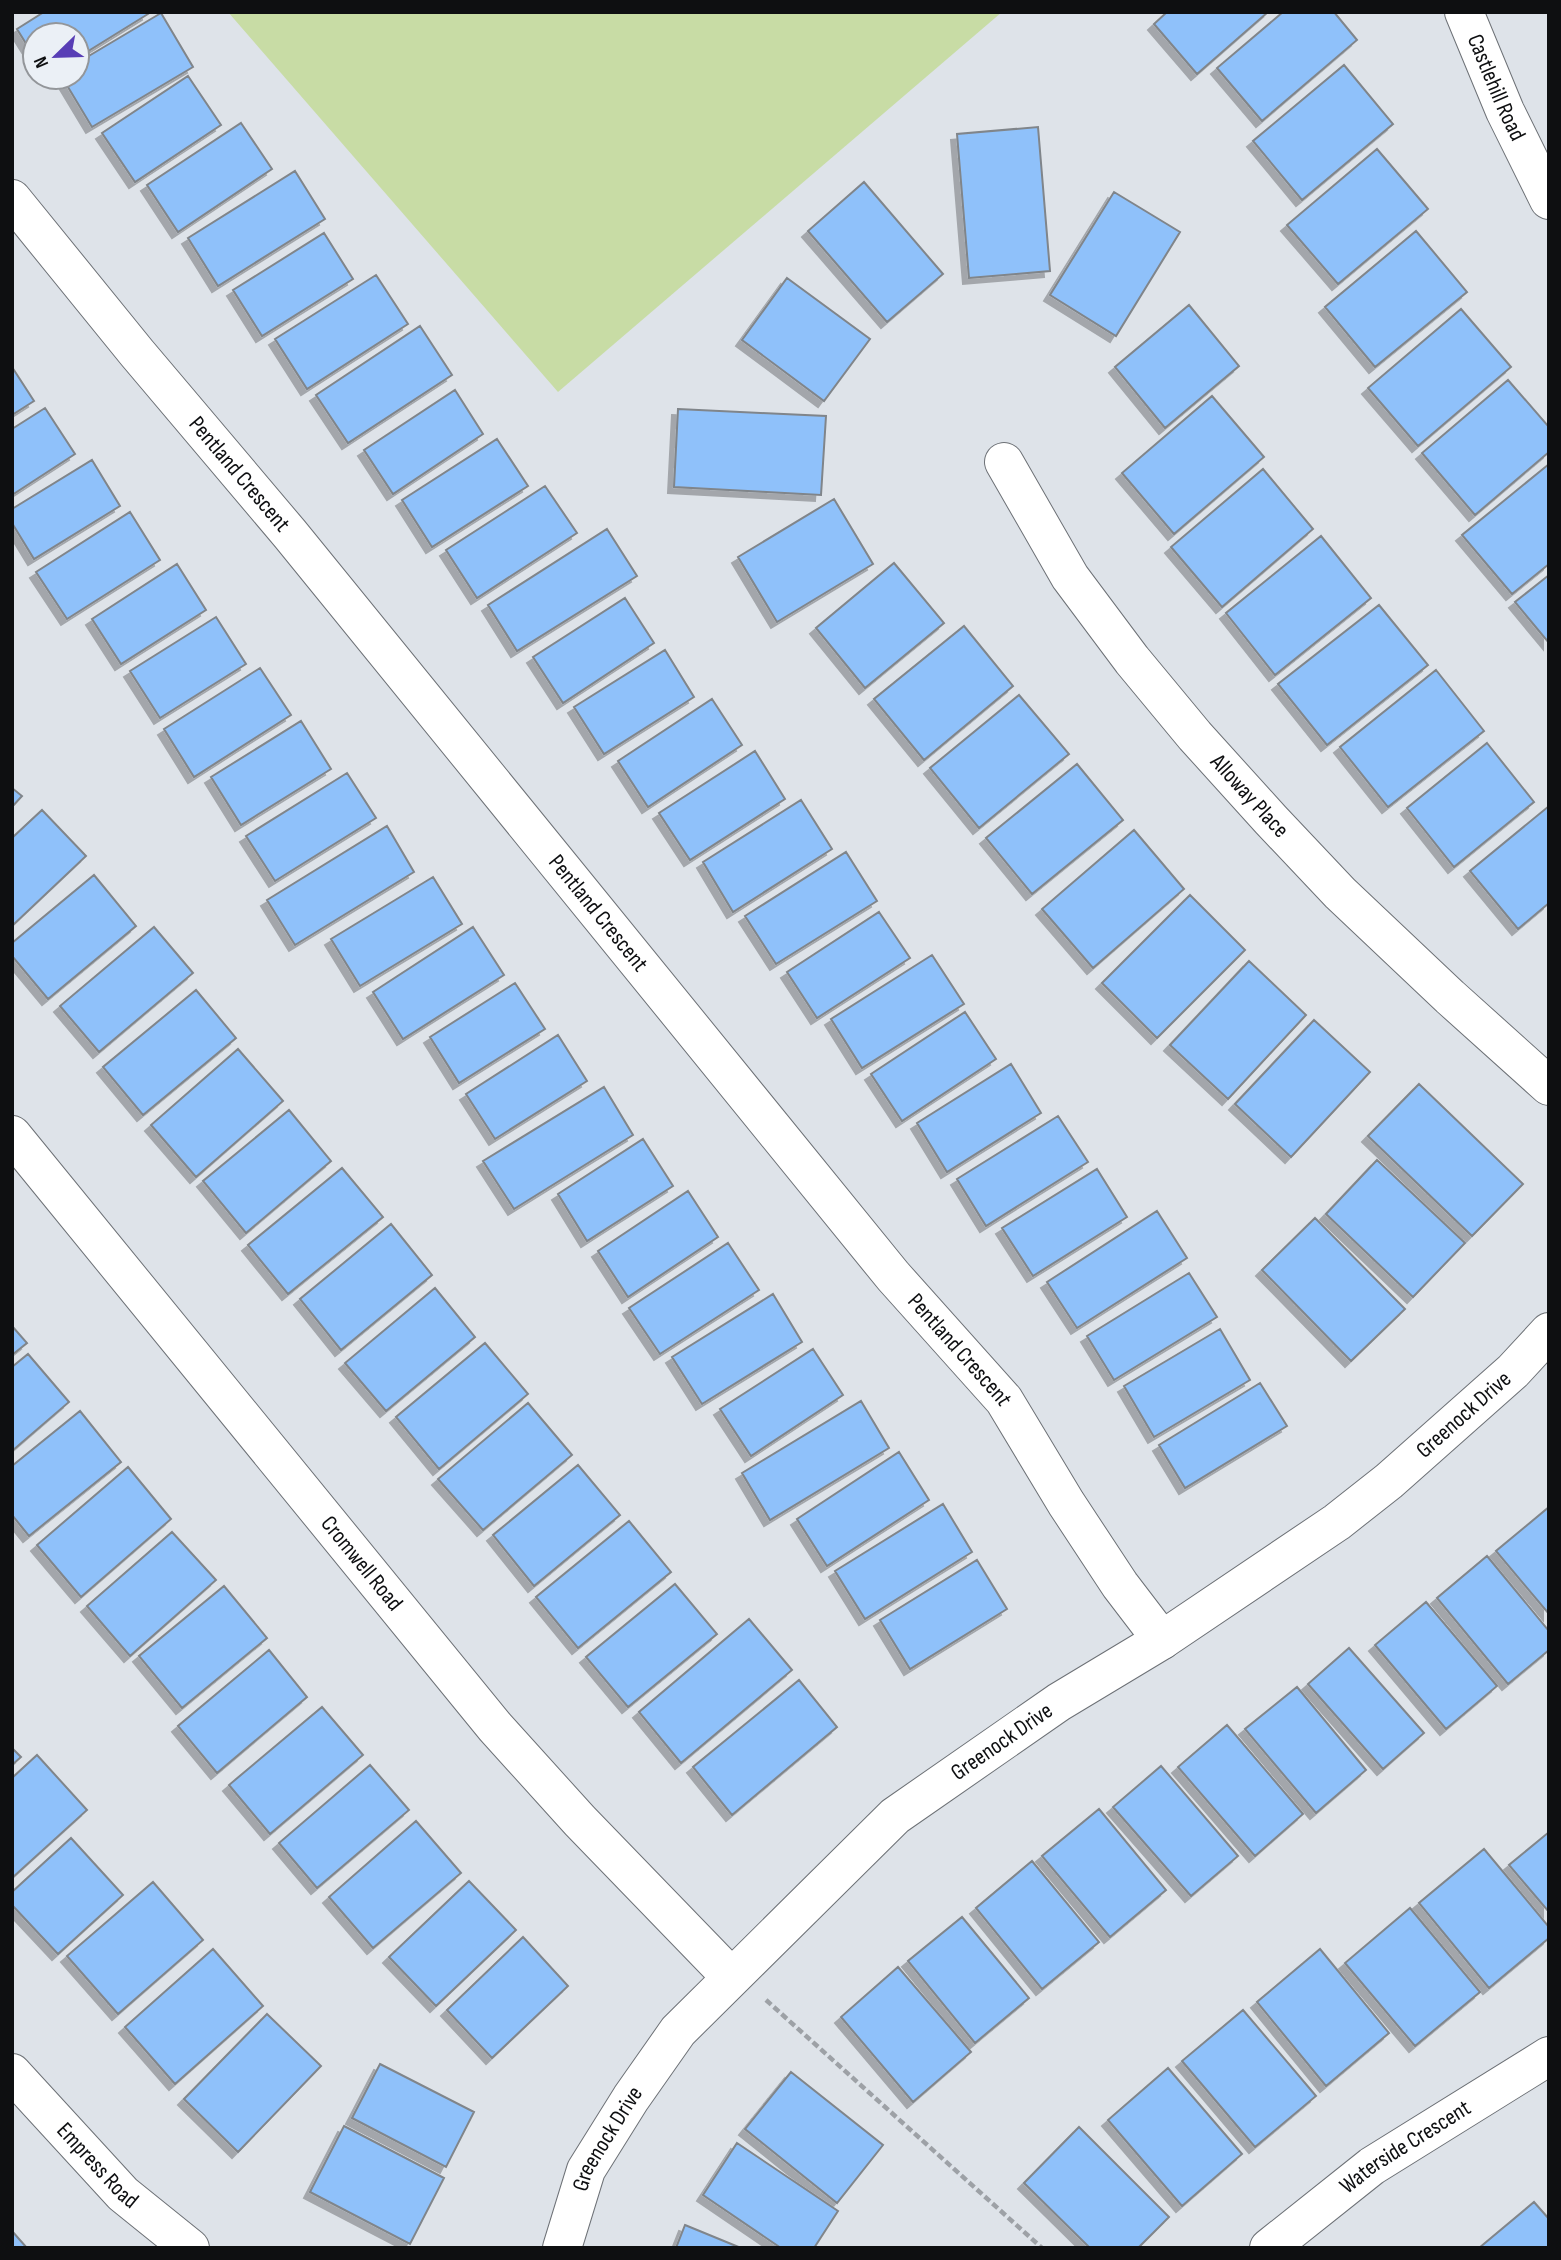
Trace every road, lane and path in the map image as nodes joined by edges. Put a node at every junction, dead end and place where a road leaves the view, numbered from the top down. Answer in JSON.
{"nodes":[{"id":1,"x":1464,"y":12,"type":"edge"},
{"id":2,"x":12,"y":199,"type":"edge"},
{"id":3,"x":1549,"y":200,"type":"edge"},
{"id":4,"x":1004,"y":462,"type":"dead end"},
{"id":5,"x":1549,"y":1086,"type":"edge"},
{"id":6,"x":12,"y":1135,"type":"edge"},
{"id":7,"x":1549,"y":1332,"type":"edge"},
{"id":8,"x":1162,"y":1640,"type":"junction"},
{"id":9,"x":731,"y":1977,"type":"junction"},
{"id":10,"x":1549,"y":2056,"type":"edge"},
{"id":11,"x":12,"y":2073,"type":"edge"},
{"id":12,"x":190,"y":2248,"type":"edge"},
{"id":13,"x":562,"y":2248,"type":"edge"},
{"id":14,"x":1042,"y":2248,"type":"edge"},
{"id":15,"x":1269,"y":2248,"type":"edge"}],
"edges":[{"from":1,"to":3,"type":"street","name":"Castlehill Road"},
{"from":2,"to":8,"type":"street","name":"Pentland Crescent"},
{"from":4,"to":5,"type":"street","name":"Alloway Place"},
{"from":6,"to":9,"type":"street","name":"Cromwell Road"},
{"from":7,"to":8,"type":"street","name":"Greenock Drive"},
{"from":8,"to":9,"type":"street","name":"Greenock Drive"},
{"from":9,"to":13,"type":"street","name":"Greenock Drive"},
{"from":9,"to":14,"type":"path"},
{"from":10,"to":15,"type":"street","name":"Waterside Crescent"},
{"from":11,"to":12,"type":"street","name":"Empress Road"}]}
